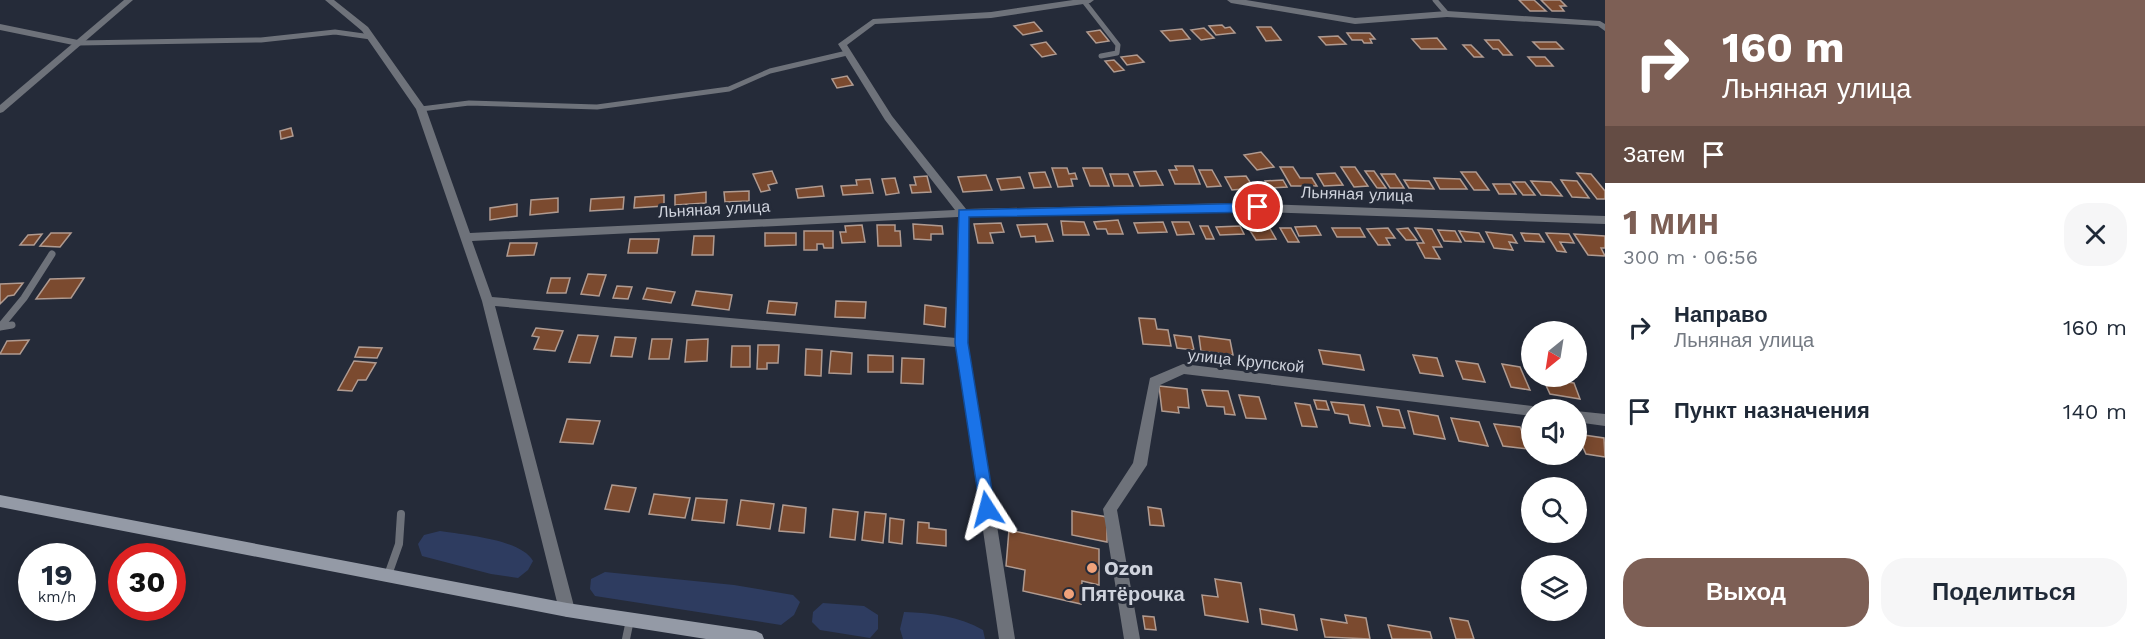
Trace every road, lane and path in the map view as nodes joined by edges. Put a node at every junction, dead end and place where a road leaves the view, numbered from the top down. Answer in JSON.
{"nodes":[{"id":1,"x":129,"y":0,"type":"edge"},
{"id":2,"x":329,"y":0,"type":"edge"},
{"id":3,"x":1083,"y":0,"type":"edge"},
{"id":4,"x":1090,"y":0,"type":"edge"},
{"id":5,"x":1231,"y":0,"type":"edge"},
{"id":6,"x":1435,"y":0,"type":"edge"},
{"id":7,"x":1447,"y":14,"type":"junction"},
{"id":8,"x":1603,"y":25,"type":"edge"},
{"id":9,"x":0,"y":27,"type":"edge"},
{"id":10,"x":371,"y":38,"type":"junction"},
{"id":11,"x":78,"y":43,"type":"junction"},
{"id":12,"x":847,"y":53,"type":"junction"},
{"id":13,"x":1101,"y":56,"type":"dead end"},
{"id":14,"x":420,"y":109,"type":"junction"},
{"id":15,"x":0,"y":110,"type":"edge"},
{"id":16,"x":963,"y":213,"type":"junction"},
{"id":17,"x":1605,"y":220,"type":"edge"},
{"id":18,"x":465,"y":237,"type":"junction"},
{"id":19,"x":52,"y":254,"type":"dead end"},
{"id":20,"x":488,"y":301,"type":"junction"},
{"id":21,"x":12,"y":325,"type":"dead end"},
{"id":22,"x":0,"y":327,"type":"edge"},
{"id":23,"x":962,"y":343,"type":"junction"},
{"id":24,"x":1521,"y":410,"type":"edge"},
{"id":25,"x":1587,"y":418,"type":"edge"},
{"id":26,"x":1605,"y":420,"type":"edge"},
{"id":27,"x":0,"y":501,"type":"edge"},
{"id":28,"x":401,"y":514,"type":"dead end"},
{"id":29,"x":388,"y":575,"type":"junction"},
{"id":30,"x":567,"y":610,"type":"junction"},
{"id":31,"x":630,"y":620,"type":"junction"},
{"id":32,"x":736,"y":637,"type":"edge"},
{"id":33,"x":626,"y":639,"type":"edge"},
{"id":34,"x":756,"y":639,"type":"edge"},
{"id":35,"x":1007,"y":639,"type":"edge"},
{"id":36,"x":1132,"y":639,"type":"edge"}],
"edges":[{"from":1,"to":11,"type":"street"},
{"from":2,"to":10,"type":"street"},
{"from":3,"to":4,"type":"street"},
{"from":3,"to":12,"type":"street"},
{"from":3,"to":13,"type":"lane"},
{"from":5,"to":7,"type":"street"},
{"from":6,"to":7,"type":"lane"},
{"from":7,"to":8,"type":"street"},
{"from":9,"to":11,"type":"street"},
{"from":10,"to":11,"type":"lane"},
{"from":10,"to":14,"type":"street"},
{"from":11,"to":15,"type":"street"},
{"from":12,"to":14,"type":"lane"},
{"from":12,"to":16,"type":"street"},
{"from":14,"to":18,"type":"street"},
{"from":16,"to":17,"type":"street","name":"Льняная улица"},
{"from":16,"to":18,"type":"street","name":"Льняная улица"},
{"from":16,"to":23,"type":"street"},
{"from":18,"to":20,"type":"street"},
{"from":19,"to":22,"type":"lane"},
{"from":20,"to":23,"type":"street"},
{"from":20,"to":30,"type":"street"},
{"from":21,"to":22,"type":"lane"},
{"from":23,"to":35,"type":"street"},
{"from":24,"to":36,"type":"street","name":"улица Крупской"},
{"from":25,"to":26,"type":"street"},
{"from":27,"to":29,"type":"main road"},
{"from":28,"to":29,"type":"lane"},
{"from":29,"to":30,"type":"main road"},
{"from":30,"to":31,"type":"main road"},
{"from":31,"to":32,"type":"main road"},
{"from":31,"to":33,"type":"lane"},
{"from":32,"to":34,"type":"main road"}]}
